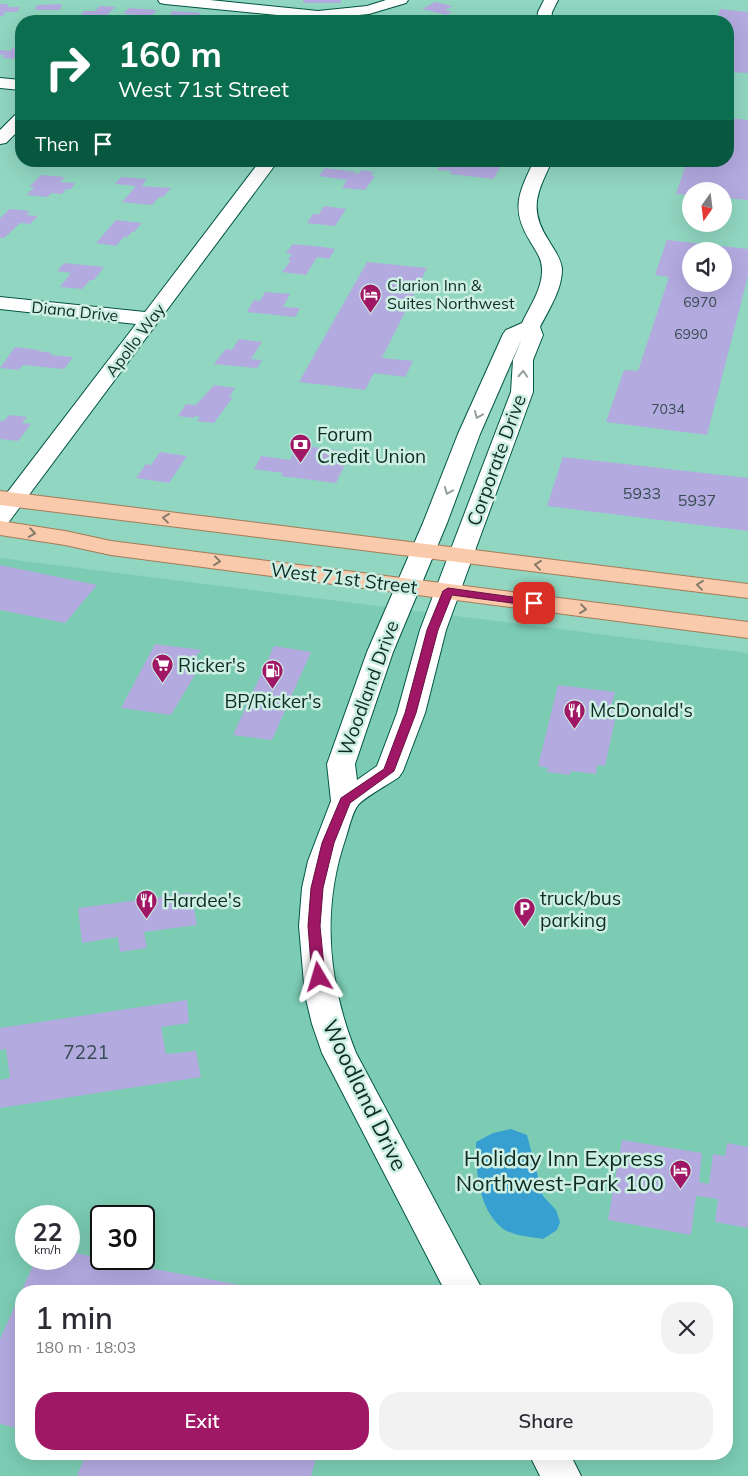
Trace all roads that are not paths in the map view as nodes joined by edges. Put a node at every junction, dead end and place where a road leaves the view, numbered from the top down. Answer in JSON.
{"nodes":[{"id":1,"x":166,"y":0,"type":"edge"},
{"id":2,"x":401,"y":0,"type":"edge"},
{"id":3,"x":551,"y":0,"type":"edge"},
{"id":4,"x":185,"y":1,"type":"edge"},
{"id":5,"x":545,"y":15,"type":"edge"},
{"id":6,"x":0,"y":84,"type":"edge"},
{"id":7,"x":15,"y":85,"type":"edge"},
{"id":8,"x":15,"y":125,"type":"edge"},
{"id":9,"x":0,"y":139,"type":"edge"},
{"id":10,"x":264,"y":167,"type":"edge"},
{"id":11,"x":540,"y":167,"type":"edge"},
{"id":12,"x":0,"y":303,"type":"edge"},
{"id":13,"x":150,"y":319,"type":"junction"},
{"id":14,"x":530,"y":327,"type":"junction"},
{"id":15,"x":5,"y":500,"type":"edge"},
{"id":16,"x":0,"y":518,"type":"edge"},
{"id":17,"x":0,"y":528,"type":"edge"},
{"id":18,"x":65,"y":538,"type":"junction"},
{"id":19,"x":421,"y":555,"type":"junction"},
{"id":20,"x":461,"y":555,"type":"junction"},
{"id":21,"x":407,"y":586,"type":"junction"},
{"id":22,"x":448,"y":591,"type":"junction"},
{"id":23,"x":748,"y":591,"type":"edge"},
{"id":24,"x":748,"y":630,"type":"edge"},
{"id":25,"x":345,"y":801,"type":"junction"},
{"id":26,"x":461,"y":1285,"type":"edge"},
{"id":27,"x":552,"y":1460,"type":"edge"},
{"id":28,"x":561,"y":1476,"type":"edge"}],
"edges":[{"from":1,"to":4,"type":"street"},
{"from":2,"to":4,"type":"street"},
{"from":3,"to":5,"type":"street"},
{"from":6,"to":7,"type":"street"},
{"from":8,"to":9,"type":"street"},
{"from":10,"to":13,"type":"street","name":"Apollo Way"},
{"from":11,"to":14,"type":"street","name":"Corporate Drive"},
{"from":12,"to":13,"type":"street","name":"Diana Drive"},
{"from":13,"to":15,"type":"street","name":"Apollo Way"},
{"from":14,"to":19,"type":"street","name":"Corporate Drive","one_way":true},
{"from":20,"to":14,"type":"street","name":"Corporate Drive","one_way":true},
{"from":15,"to":16,"type":"street","name":"Apollo Way"},
{"from":19,"to":15,"type":"main road","name":"West 71st Street","one_way":true},
{"from":17,"to":18,"type":"main road","name":"West 71st Street","one_way":true},
{"from":18,"to":19,"type":"main road"},
{"from":18,"to":21,"type":"main road","name":"West 71st Street","one_way":true},
{"from":19,"to":20,"type":"main road"},
{"from":19,"to":21,"type":"street","name":"Woodland Drive"},
{"from":20,"to":22,"type":"street","name":"Corporate Drive"},
{"from":23,"to":20,"type":"main road","one_way":true},
{"from":21,"to":22,"type":"main road","name":"West 71st Street"},
{"from":21,"to":25,"type":"street","name":"Woodland Drive"},
{"from":22,"to":24,"type":"main road","name":"West 71st Street","one_way":true},
{"from":22,"to":25,"type":"street"},
{"from":25,"to":26,"type":"street","name":"Woodland Drive"},
{"from":27,"to":28,"type":"street"}]}
